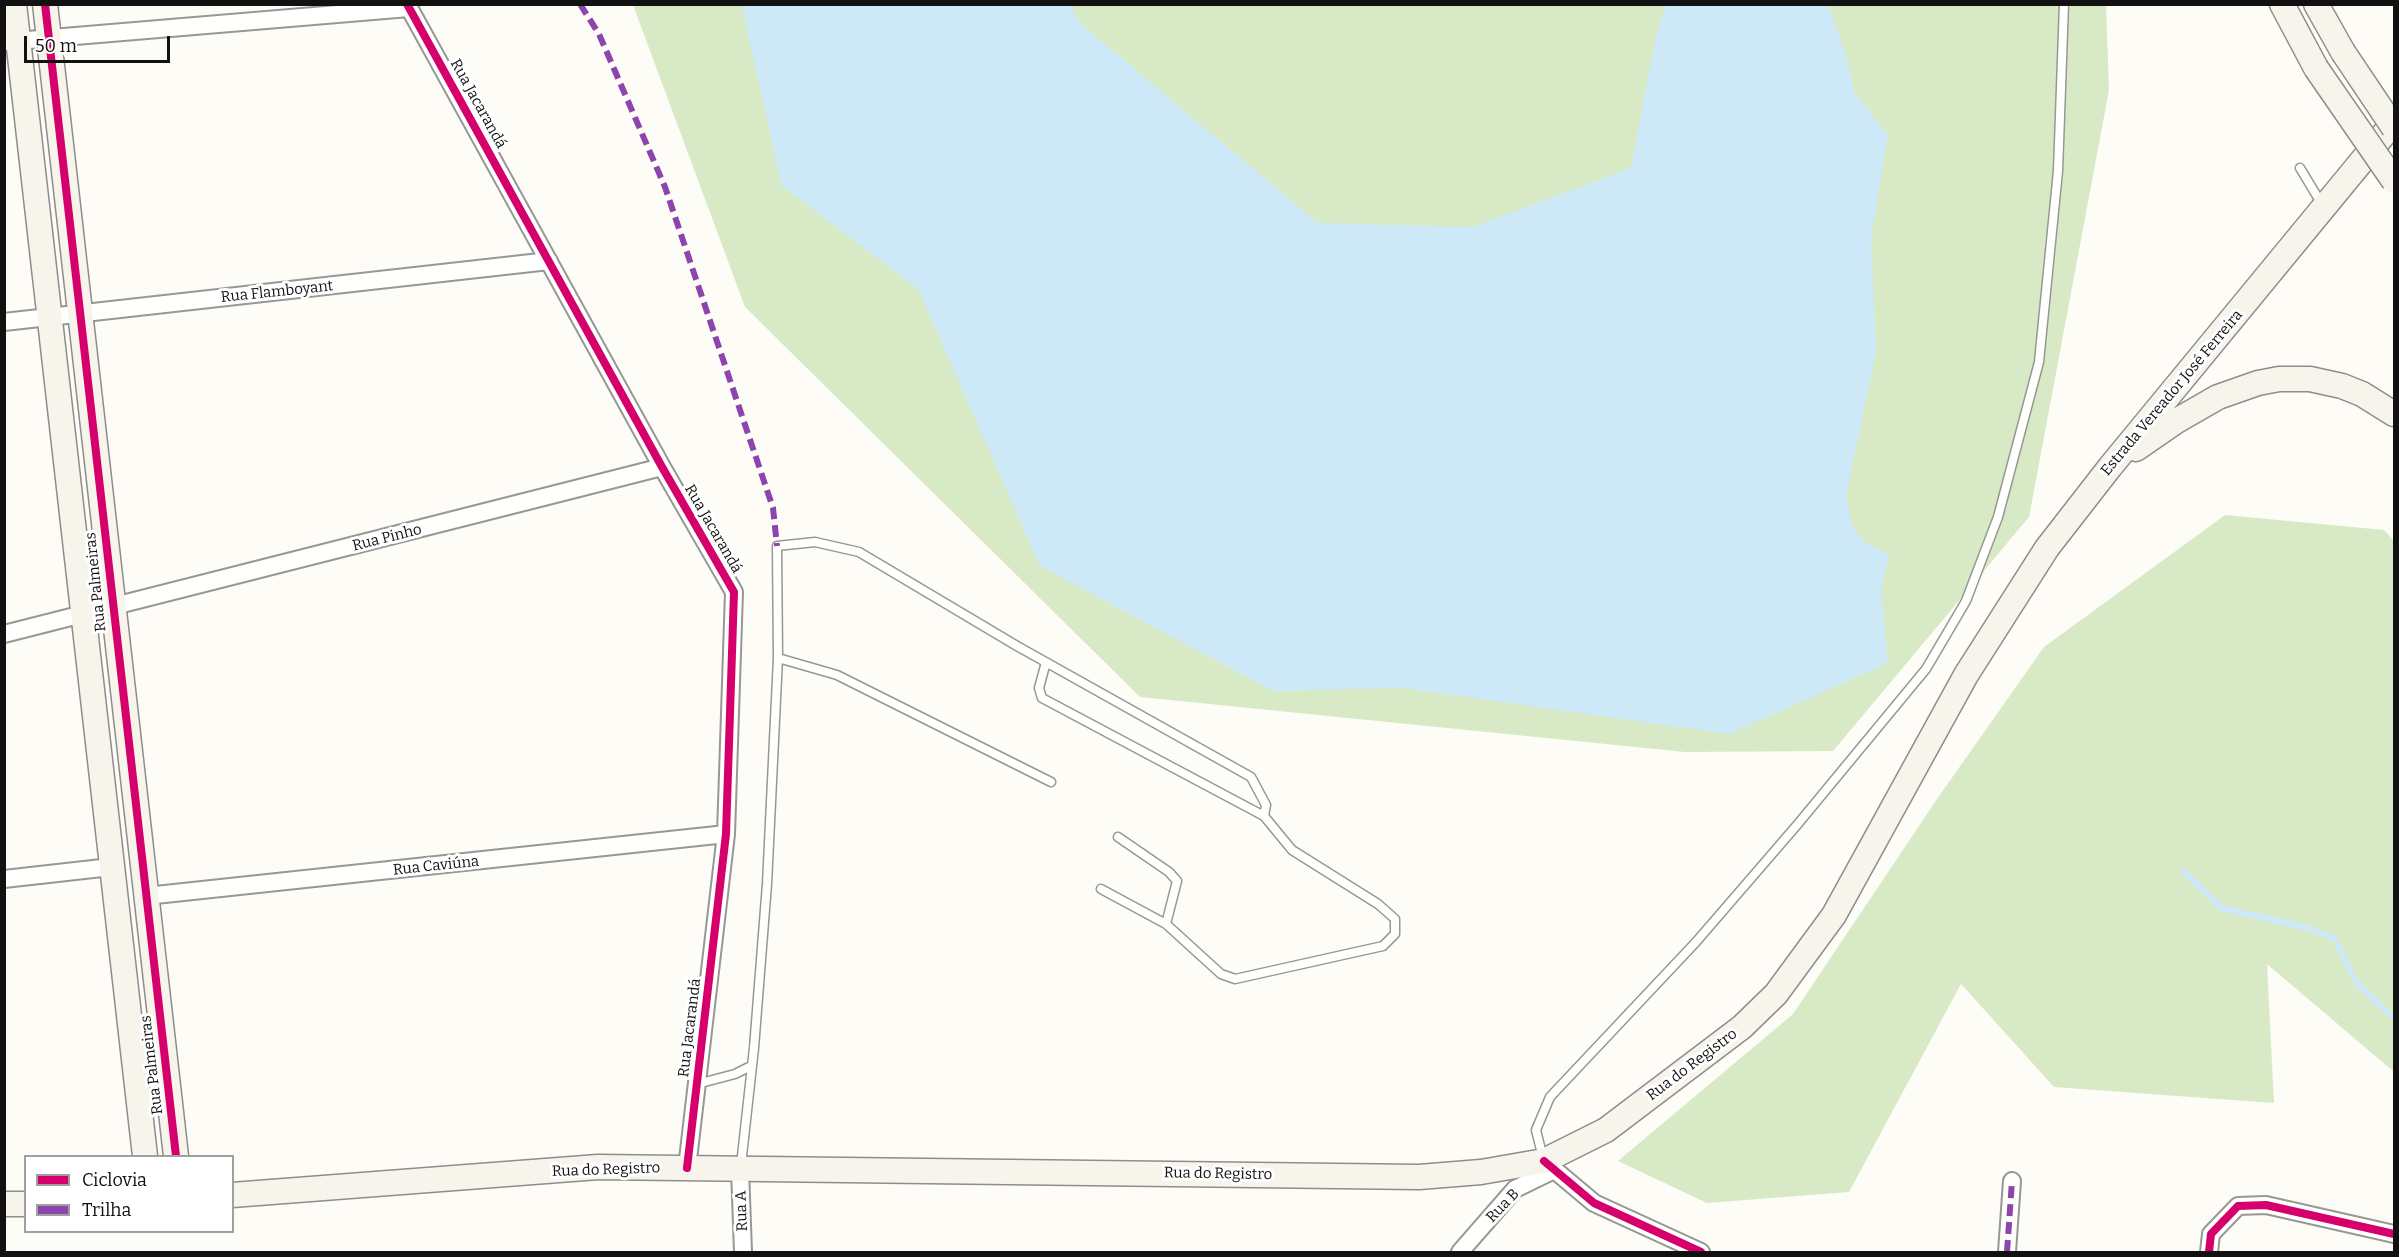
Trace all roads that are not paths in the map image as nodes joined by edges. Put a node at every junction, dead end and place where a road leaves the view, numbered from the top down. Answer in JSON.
{"nodes":[{"id":1,"x":14,"y":4,"type":"edge"},
{"id":2,"x":45,"y":4,"type":"edge"},
{"id":3,"x":2064,"y":4,"type":"edge"},
{"id":4,"x":2282,"y":4,"type":"edge"},
{"id":5,"x":2316,"y":4,"type":"edge"},
{"id":6,"x":408,"y":6,"type":"edge"},
{"id":7,"x":49,"y":39,"type":"junction"},
{"id":8,"x":11,"y":41,"type":"edge"},
{"id":9,"x":2394,"y":122,"type":"edge"},
{"id":10,"x":2394,"y":128,"type":"edge"},
{"id":11,"x":2300,"y":168,"type":"dead end"},
{"id":12,"x":2394,"y":181,"type":"edge"},
{"id":13,"x":2325,"y":208,"type":"junction"},
{"id":14,"x":549,"y":261,"type":"junction"},
{"id":15,"x":80,"y":314,"type":"junction"},
{"id":16,"x":49,"y":317,"type":"junction"},
{"id":17,"x":4,"y":322,"type":"edge"},
{"id":18,"x":2394,"y":414,"type":"edge"},
{"id":19,"x":662,"y":467,"type":"junction"},
{"id":20,"x":2110,"y":467,"type":"junction"},
{"id":21,"x":113,"y":608,"type":"junction"},
{"id":22,"x":82,"y":614,"type":"junction"},
{"id":23,"x":4,"y":634,"type":"edge"},
{"id":24,"x":778,"y":658,"type":"junction"},
{"id":25,"x":1046,"y":662,"type":"junction"},
{"id":26,"x":1966,"y":675,"type":"joint"},
{"id":27,"x":1051,"y":782,"type":"dead end"},
{"id":28,"x":1264,"y":816,"type":"junction"},
{"id":29,"x":726,"y":834,"type":"junction"},
{"id":30,"x":1118,"y":837,"type":"dead end"},
{"id":31,"x":111,"y":867,"type":"junction"},
{"id":32,"x":4,"y":879,"type":"edge"},
{"id":33,"x":1101,"y":889,"type":"dead end"},
{"id":34,"x":146,"y":896,"type":"junction"},
{"id":35,"x":1166,"y":924,"type":"junction"},
{"id":36,"x":752,"y":1066,"type":"junction"},
{"id":37,"x":696,"y":1084,"type":"junction"},
{"id":38,"x":145,"y":1155,"type":"edge"},
{"id":39,"x":176,"y":1155,"type":"edge"},
{"id":40,"x":1549,"y":1166,"type":"junction"},
{"id":41,"x":687,"y":1168,"type":"junction"},
{"id":42,"x":740,"y":1169,"type":"junction"},
{"id":43,"x":2012,"y":1181,"type":"dead end"},
{"id":44,"x":234,"y":1195,"type":"edge"},
{"id":45,"x":4,"y":1204,"type":"edge"},
{"id":46,"x":24,"y":1204,"type":"edge"},
{"id":47,"x":2394,"y":1234,"type":"edge"},
{"id":48,"x":743,"y":1252,"type":"edge"},
{"id":49,"x":1460,"y":1252,"type":"edge"},
{"id":50,"x":1701,"y":1252,"type":"edge"},
{"id":51,"x":2007,"y":1252,"type":"edge"},
{"id":52,"x":2209,"y":1252,"type":"edge"}],
"edges":[{"from":1,"to":8,"type":"main road","name":"Rua Palmeiras"},
{"from":2,"to":7,"type":"main road","name":"Rua Palmeiras"},
{"from":3,"to":40,"type":"lane"},
{"from":4,"to":12,"type":"main road","bridge":true},
{"from":5,"to":10,"type":"main road","bridge":true},
{"from":6,"to":7,"type":"street"},
{"from":6,"to":14,"type":"street","name":"Rua Jacarandá"},
{"from":7,"to":8,"type":"street"},
{"from":7,"to":15,"type":"main road","name":"Rua Palmeiras"},
{"from":8,"to":16,"type":"main road","name":"Rua Palmeiras"},
{"from":9,"to":13,"type":"main road","name":"Estrada Vereador José Ferreira"},
{"from":11,"to":13,"type":"lane"},
{"from":13,"to":20,"type":"main road","name":"Estrada Vereador José Ferreira"},
{"from":14,"to":15,"type":"street","name":"Rua Flamboyant"},
{"from":14,"to":19,"type":"street","name":"Rua Jacarandá"},
{"from":15,"to":16,"type":"street","name":"Rua Flamboyant"},
{"from":15,"to":21,"type":"main road","name":"Rua Palmeiras"},
{"from":16,"to":17,"type":"street","name":"Rua Flamboyant"},
{"from":16,"to":22,"type":"main road","name":"Rua Palmeiras"},
{"from":18,"to":20,"type":"main road"},
{"from":19,"to":21,"type":"street","name":"Rua Pinho"},
{"from":19,"to":29,"type":"street","name":"Rua Jacarandá"},
{"from":20,"to":26,"type":"main road","name":"Estrada Vereador José Ferreira"},
{"from":21,"to":22,"type":"street","name":"Rua Pinho"},
{"from":21,"to":34,"type":"main road","name":"Rua Palmeiras"},
{"from":22,"to":23,"type":"street","name":"Rua Pinho"},
{"from":22,"to":31,"type":"main road","name":"Rua Palmeiras"},
{"from":24,"to":25,"type":"lane"},
{"from":24,"to":27,"type":"lane"},
{"from":24,"to":36,"type":"lane"},
{"from":25,"to":28,"type":"lane"},
{"from":25,"to":28,"type":"lane"},
{"from":26,"to":40,"type":"main road","name":"Rua do Registro"},
{"from":28,"to":35,"type":"lane"},
{"from":29,"to":34,"type":"street","name":"Rua Caviúna"},
{"from":29,"to":37,"type":"street","name":"Rua Jacarandá"},
{"from":30,"to":35,"type":"lane"},
{"from":31,"to":32,"type":"street"},
{"from":31,"to":38,"type":"main road","name":"Rua Palmeiras"},
{"from":33,"to":35,"type":"lane"},
{"from":34,"to":39,"type":"main road","name":"Rua Palmeiras"},
{"from":36,"to":37,"type":"lane"},
{"from":36,"to":42,"type":"lane"},
{"from":37,"to":41,"type":"street","name":"Rua Jacarandá"},
{"from":40,"to":42,"type":"main road","name":"Rua do Registro"},
{"from":40,"to":49,"type":"street","name":"Rua B"},
{"from":40,"to":50,"type":"street"},
{"from":41,"to":42,"type":"main road","name":"Rua do Registro"},
{"from":41,"to":44,"type":"main road","name":"Rua do Registro"},
{"from":42,"to":48,"type":"street","name":"Rua A"},
{"from":43,"to":51,"type":"street"},
{"from":45,"to":46,"type":"main road"},
{"from":47,"to":52,"type":"street"}]}
